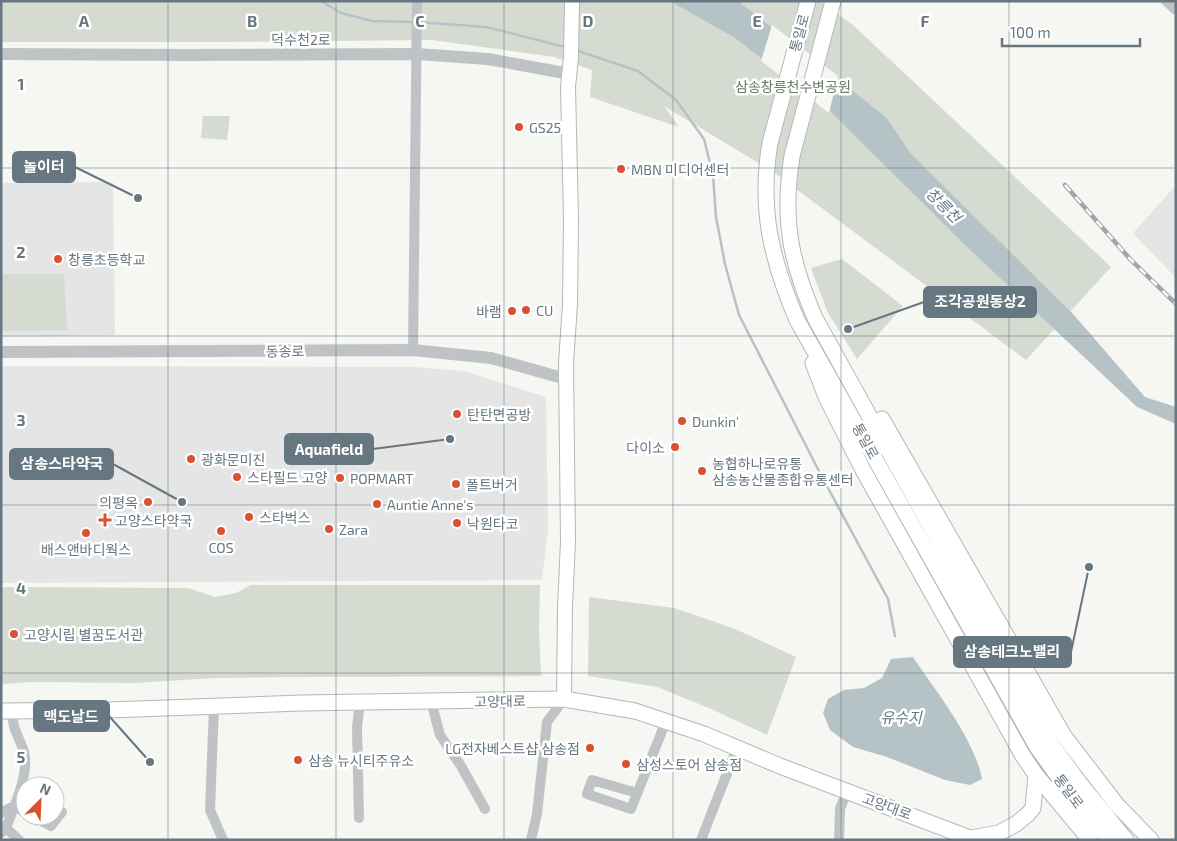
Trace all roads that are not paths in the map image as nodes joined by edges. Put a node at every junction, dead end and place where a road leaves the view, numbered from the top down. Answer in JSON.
{"nodes":[{"id":1,"x":418,"y":1,"type":"edge"},
{"id":2,"x":572,"y":1,"type":"edge"},
{"id":3,"x":808,"y":1,"type":"edge"},
{"id":4,"x":1166,"y":1,"type":"edge"},
{"id":5,"x":832,"y":6,"type":"edge"},
{"id":6,"x":1176,"y":10,"type":"edge"},
{"id":7,"x":1,"y":54,"type":"edge"},
{"id":8,"x":417,"y":54,"type":"junction"},
{"id":9,"x":570,"y":74,"type":"junction"},
{"id":10,"x":815,"y":318,"type":"junction"},
{"id":11,"x":797,"y":320,"type":"junction"},
{"id":12,"x":413,"y":350,"type":"junction"},
{"id":13,"x":1,"y":352,"type":"edge"},
{"id":14,"x":566,"y":379,"type":"junction"},
{"id":15,"x":564,"y":699,"type":"junction"},
{"id":16,"x":360,"y":702,"type":"junction"},
{"id":17,"x":432,"y":702,"type":"junction"},
{"id":18,"x":214,"y":706,"type":"junction"},
{"id":19,"x":7,"y":711,"type":"edge"},
{"id":20,"x":666,"y":721,"type":"junction"},
{"id":21,"x":1044,"y":745,"type":"junction"},
{"id":22,"x":737,"y":748,"type":"junction"},
{"id":23,"x":1036,"y":775,"type":"junction"},
{"id":24,"x":847,"y":792,"type":"junction"},
{"id":25,"x":637,"y":793,"type":"dead end"},
{"id":26,"x":14,"y":806,"type":"junction"},
{"id":27,"x":485,"y":809,"type":"dead end"},
{"id":28,"x":1,"y":813,"type":"edge"},
{"id":29,"x":358,"y":818,"type":"dead end"},
{"id":30,"x":4,"y":831,"type":"edge"},
{"id":31,"x":973,"y":839,"type":"edge"},
{"id":32,"x":19,"y":840,"type":"edge"},
{"id":33,"x":223,"y":840,"type":"edge"},
{"id":34,"x":532,"y":840,"type":"edge"},
{"id":35,"x":701,"y":840,"type":"edge"},
{"id":36,"x":839,"y":840,"type":"edge"},
{"id":37,"x":1090,"y":840,"type":"edge"},
{"id":38,"x":1109,"y":840,"type":"edge"},
{"id":39,"x":1126,"y":840,"type":"edge"},
{"id":40,"x":1151,"y":840,"type":"edge"}],
"edges":[{"from":1,"to":8,"type":"street"},
{"from":2,"to":9,"type":"main road"},
{"from":3,"to":11,"type":"main road","name":"통일로"},
{"from":4,"to":6,"type":"street"},
{"from":5,"to":10,"type":"main road","name":"통일로"},
{"from":7,"to":8,"type":"street","name":"덕수천2로"},
{"from":8,"to":9,"type":"street","name":"덕수천2로"},
{"from":8,"to":12,"type":"street"},
{"from":9,"to":14,"type":"main road"},
{"from":10,"to":21,"type":"main road","name":"통일로"},
{"from":10,"to":40,"type":"main road"},
{"from":11,"to":21,"type":"main road","name":"통일로"},
{"from":11,"to":23,"type":"main road"},
{"from":12,"to":13,"type":"street","name":"동송로"},
{"from":12,"to":14,"type":"street","name":"동송로"},
{"from":14,"to":15,"type":"main road"},
{"from":15,"to":17,"type":"main road","name":"고양대로"},
{"from":15,"to":20,"type":"main road","name":"고양대로"},
{"from":15,"to":34,"type":"street"},
{"from":16,"to":17,"type":"main road","name":"고양대로"},
{"from":16,"to":18,"type":"main road","name":"고양대로"},
{"from":16,"to":29,"type":"street"},
{"from":17,"to":27,"type":"street"},
{"from":18,"to":19,"type":"main road","name":"고양대로"},
{"from":18,"to":33,"type":"street"},
{"from":19,"to":26,"type":"street"},
{"from":20,"to":22,"type":"main road","name":"고양대로"},
{"from":20,"to":25,"type":"street"},
{"from":21,"to":38,"type":"main road","name":"통일로"},
{"from":21,"to":39,"type":"main road","name":"통일로"},
{"from":22,"to":24,"type":"main road","name":"고양대로"},
{"from":22,"to":35,"type":"street"},
{"from":23,"to":31,"type":"main road"},
{"from":23,"to":37,"type":"main road"},
{"from":24,"to":31,"type":"main road","name":"고양대로"},
{"from":24,"to":36,"type":"street"},
{"from":26,"to":28,"type":"street"},
{"from":26,"to":30,"type":"street"},
{"from":30,"to":32,"type":"street"}]}
